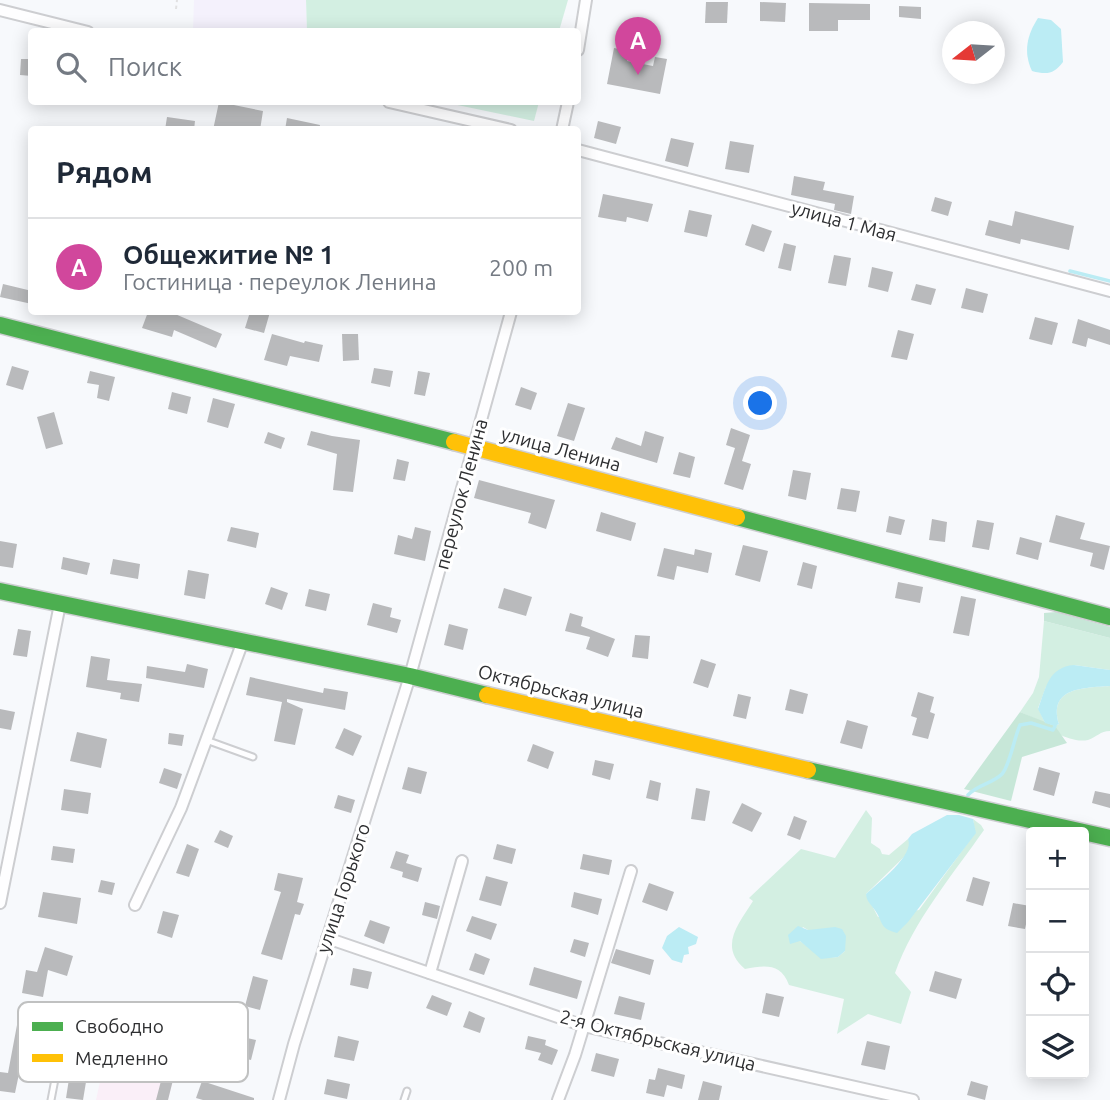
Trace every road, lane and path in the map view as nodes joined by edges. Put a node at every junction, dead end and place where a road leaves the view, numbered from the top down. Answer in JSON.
{"nodes":[{"id":1,"x":177,"y":0,"type":"edge"},
{"id":2,"x":586,"y":0,"type":"edge"},
{"id":3,"x":176,"y":9,"type":"dead end"},
{"id":4,"x":0,"y":10,"type":"edge"},
{"id":5,"x":73,"y":28,"type":"edge"},
{"id":6,"x":581,"y":31,"type":"edge"},
{"id":7,"x":402,"y":105,"type":"edge"},
{"id":8,"x":567,"y":105,"type":"edge"},
{"id":9,"x":494,"y":126,"type":"edge"},
{"id":10,"x":563,"y":126,"type":"edge"},
{"id":11,"x":581,"y":151,"type":"edge"},
{"id":12,"x":1110,"y":291,"type":"edge"},
{"id":13,"x":510,"y":315,"type":"edge"},
{"id":14,"x":0,"y":325,"type":"edge"},
{"id":15,"x":473,"y":447,"type":"junction"},
{"id":16,"x":0,"y":591,"type":"edge"},
{"id":17,"x":60,"y":604,"type":"junction"},
{"id":18,"x":1110,"y":617,"type":"edge"},
{"id":19,"x":243,"y":641,"type":"junction"},
{"id":20,"x":410,"y":676,"type":"junction"},
{"id":21,"x":206,"y":740,"type":"junction"},
{"id":22,"x":253,"y":757,"type":"dead end"},
{"id":23,"x":1110,"y":838,"type":"edge"},
{"id":24,"x":463,"y":861,"type":"dead end"},
{"id":25,"x":4,"y":862,"type":"edge"},
{"id":26,"x":631,"y":871,"type":"dead end"},
{"id":27,"x":0,"y":904,"type":"edge"},
{"id":28,"x":135,"y":905,"type":"dead end"},
{"id":29,"x":327,"y":938,"type":"junction"},
{"id":30,"x":430,"y":973,"type":"junction"},
{"id":31,"x":584,"y":1026,"type":"junction"},
{"id":32,"x":54,"y":1082,"type":"edge"},
{"id":33,"x":407,"y":1091,"type":"dead end"},
{"id":34,"x":51,"y":1100,"type":"edge"},
{"id":35,"x":279,"y":1100,"type":"edge"},
{"id":36,"x":404,"y":1100,"type":"edge"},
{"id":37,"x":558,"y":1100,"type":"edge"},
{"id":38,"x":913,"y":1100,"type":"edge"}],
"edges":[{"from":1,"to":3,"type":"path"},
{"from":2,"to":6,"type":"street"},
{"from":4,"to":5,"type":"street"},
{"from":7,"to":9,"type":"street"},
{"from":8,"to":10,"type":"street"},
{"from":11,"to":12,"type":"street","name":"улица 1 Мая"},
{"from":13,"to":15,"type":"street","name":"переулок Ленина"},
{"from":14,"to":15,"type":"street","name":"улица Ленина"},
{"from":15,"to":18,"type":"street","name":"улица Ленина"},
{"from":15,"to":20,"type":"street","name":"переулок Ленина"},
{"from":16,"to":17,"type":"street","name":"Октябрьская улица"},
{"from":17,"to":19,"type":"street","name":"Октябрьская улица"},
{"from":17,"to":25,"type":"street"},
{"from":19,"to":20,"type":"street","name":"Октябрьская улица"},
{"from":19,"to":21,"type":"street"},
{"from":20,"to":23,"type":"street","name":"Октябрьская улица"},
{"from":20,"to":29,"type":"street","name":"улица Горького"},
{"from":21,"to":22,"type":"lane"},
{"from":21,"to":28,"type":"street"},
{"from":24,"to":30,"type":"street"},
{"from":25,"to":27,"type":"street"},
{"from":26,"to":31,"type":"street"},
{"from":29,"to":30,"type":"street","name":"2-я Октябрьская улица"},
{"from":29,"to":35,"type":"street","name":"улица Горького"},
{"from":30,"to":31,"type":"street","name":"2-я Октябрьская улица"},
{"from":31,"to":37,"type":"street"},
{"from":31,"to":38,"type":"street","name":"2-я Октябрьская улица"},
{"from":32,"to":34,"type":"lane"},
{"from":33,"to":36,"type":"lane"}]}
